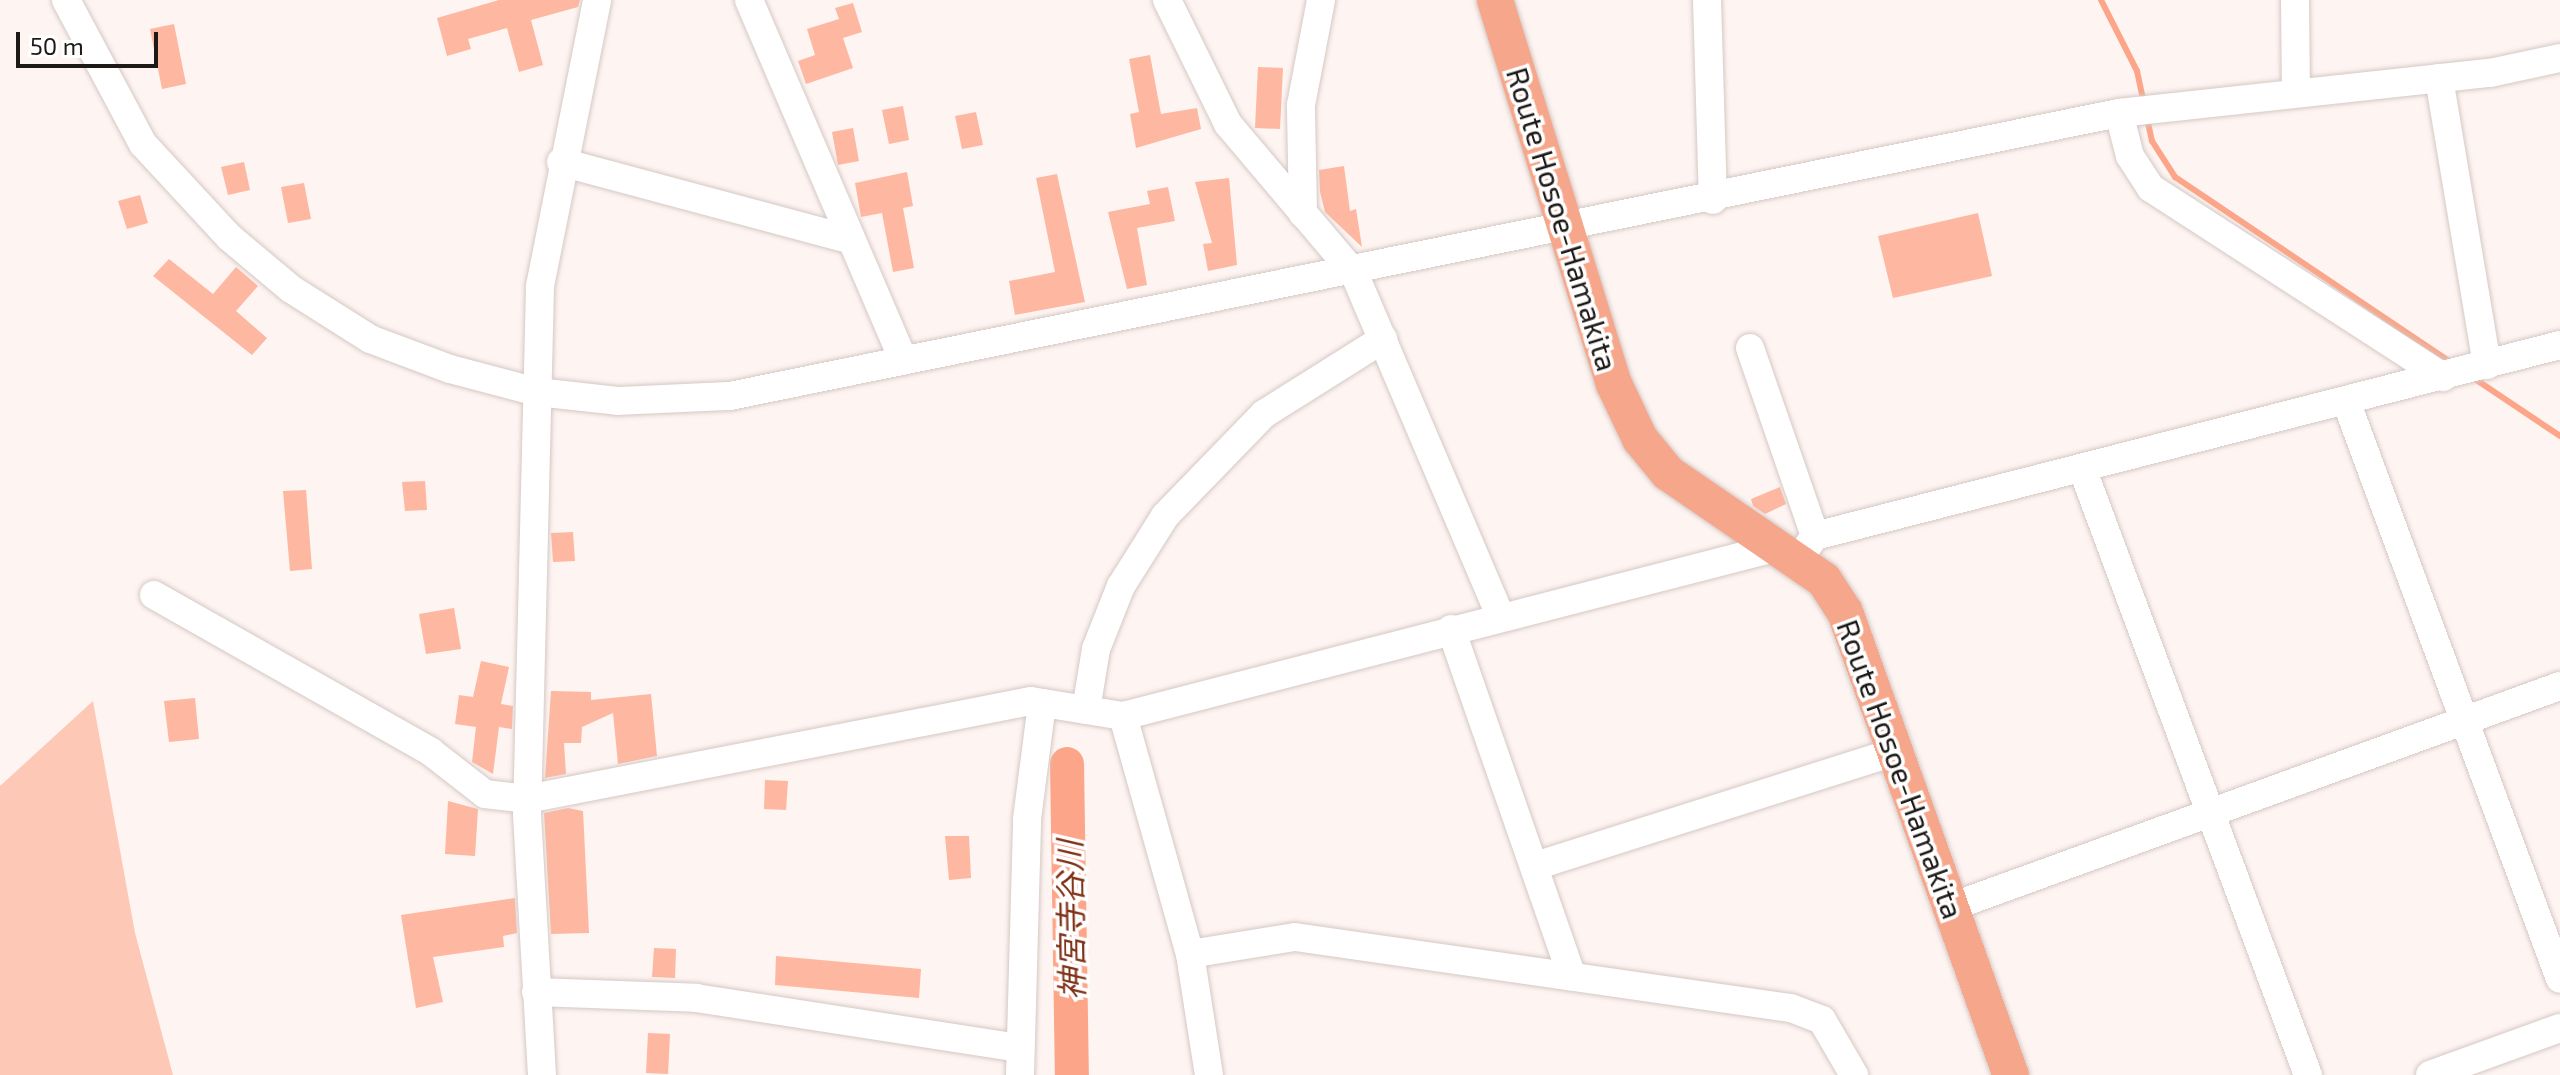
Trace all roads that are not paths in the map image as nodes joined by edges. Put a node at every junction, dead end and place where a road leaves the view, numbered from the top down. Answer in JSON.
{"nodes":[{"id":1,"x":66,"y":0,"type":"edge"},
{"id":2,"x":597,"y":0,"type":"edge"},
{"id":3,"x":749,"y":0,"type":"edge"},
{"id":4,"x":1167,"y":0,"type":"edge"},
{"id":5,"x":1321,"y":0,"type":"edge"},
{"id":6,"x":1495,"y":0,"type":"edge"},
{"id":7,"x":1707,"y":0,"type":"edge"},
{"id":8,"x":2295,"y":0,"type":"edge"},
{"id":9,"x":2560,"y":58,"type":"edge"},
{"id":10,"x":2439,"y":78,"type":"junction"},
{"id":11,"x":2296,"y":92,"type":"junction"},
{"id":12,"x":2124,"y":112,"type":"junction"},
{"id":13,"x":561,"y":162,"type":"junction"},
{"id":14,"x":1713,"y":200,"type":"junction"},
{"id":15,"x":1303,"y":214,"type":"junction"},
{"id":16,"x":1568,"y":230,"type":"junction"},
{"id":17,"x":845,"y":238,"type":"junction"},
{"id":18,"x":1354,"y":273,"type":"junction"},
{"id":19,"x":1383,"y":339,"type":"junction"},
{"id":20,"x":2560,"y":345,"type":"edge"},
{"id":21,"x":1750,"y":348,"type":"dead end"},
{"id":22,"x":903,"y":359,"type":"junction"},
{"id":23,"x":2483,"y":366,"type":"junction"},
{"id":24,"x":2447,"y":375,"type":"junction"},
{"id":25,"x":537,"y":392,"type":"junction"},
{"id":26,"x":2346,"y":401,"type":"junction"},
{"id":27,"x":2082,"y":468,"type":"junction"},
{"id":28,"x":1797,"y":548,"type":"junction"},
{"id":29,"x":154,"y":595,"type":"dead end"},
{"id":30,"x":1500,"y":615,"type":"junction"},
{"id":31,"x":1451,"y":629,"type":"junction"},
{"id":32,"x":2560,"y":686,"type":"edge"},
{"id":33,"x":1042,"y":703,"type":"junction"},
{"id":34,"x":1086,"y":710,"type":"junction"},
{"id":35,"x":1123,"y":716,"type":"junction"},
{"id":36,"x":2464,"y":721,"type":"junction"},
{"id":37,"x":1894,"y":752,"type":"junction"},
{"id":38,"x":527,"y":799,"type":"junction"},
{"id":39,"x":2210,"y":812,"type":"junction"},
{"id":40,"x":1535,"y":866,"type":"junction"},
{"id":41,"x":1951,"y":907,"type":"junction"},
{"id":42,"x":1190,"y":954,"type":"junction"},
{"id":43,"x":1572,"y":977,"type":"junction"},
{"id":44,"x":2560,"y":979,"type":"edge"},
{"id":45,"x":536,"y":992,"type":"junction"},
{"id":46,"x":2560,"y":1028,"type":"edge"},
{"id":47,"x":1019,"y":1062,"type":"edge"},
{"id":48,"x":542,"y":1075,"type":"edge"},
{"id":49,"x":1209,"y":1075,"type":"edge"},
{"id":50,"x":1854,"y":1075,"type":"edge"},
{"id":51,"x":2011,"y":1075,"type":"edge"},
{"id":52,"x":2308,"y":1075,"type":"edge"},
{"id":53,"x":2430,"y":1075,"type":"edge"}],
"edges":[{"from":1,"to":25,"type":"street"},
{"from":2,"to":13,"type":"street"},
{"from":3,"to":17,"type":"street"},
{"from":4,"to":15,"type":"street"},
{"from":5,"to":15,"type":"street"},
{"from":6,"to":16,"type":"main road","name":"Route Hosoe-Hamakita"},
{"from":7,"to":14,"type":"street"},
{"from":8,"to":11,"type":"street"},
{"from":9,"to":10,"type":"street"},
{"from":10,"to":11,"type":"street"},
{"from":10,"to":23,"type":"street"},
{"from":11,"to":12,"type":"street"},
{"from":12,"to":14,"type":"street"},
{"from":12,"to":24,"type":"street"},
{"from":13,"to":17,"type":"street"},
{"from":13,"to":25,"type":"street"},
{"from":14,"to":16,"type":"street"},
{"from":15,"to":18,"type":"street"},
{"from":16,"to":18,"type":"street"},
{"from":16,"to":28,"type":"main road","name":"Route Hosoe-Hamakita"},
{"from":17,"to":22,"type":"street"},
{"from":18,"to":19,"type":"street"},
{"from":18,"to":22,"type":"street"},
{"from":19,"to":30,"type":"street"},
{"from":19,"to":34,"type":"street"},
{"from":20,"to":23,"type":"street"},
{"from":21,"to":28,"type":"street"},
{"from":22,"to":25,"type":"street"},
{"from":23,"to":24,"type":"street"},
{"from":24,"to":26,"type":"street"},
{"from":25,"to":38,"type":"street"},
{"from":26,"to":27,"type":"street"},
{"from":26,"to":36,"type":"street"},
{"from":27,"to":28,"type":"street"},
{"from":27,"to":39,"type":"street"},
{"from":28,"to":30,"type":"street"},
{"from":28,"to":37,"type":"main road","name":"Route Hosoe-Hamakita"},
{"from":29,"to":38,"type":"street"},
{"from":30,"to":31,"type":"street"},
{"from":31,"to":35,"type":"street"},
{"from":31,"to":40,"type":"street"},
{"from":32,"to":36,"type":"street"},
{"from":33,"to":34,"type":"street"},
{"from":33,"to":38,"type":"street"},
{"from":33,"to":47,"type":"street"},
{"from":34,"to":35,"type":"street"},
{"from":35,"to":42,"type":"street"},
{"from":36,"to":39,"type":"street"},
{"from":36,"to":44,"type":"street"},
{"from":37,"to":40,"type":"street"},
{"from":37,"to":41,"type":"main road","name":"Route Hosoe-Hamakita"},
{"from":38,"to":45,"type":"street"},
{"from":39,"to":41,"type":"street"},
{"from":39,"to":52,"type":"street"},
{"from":40,"to":43,"type":"street"},
{"from":41,"to":51,"type":"main road","name":"Route Hosoe-Hamakita"},
{"from":42,"to":43,"type":"street"},
{"from":42,"to":49,"type":"street"},
{"from":43,"to":50,"type":"street"},
{"from":45,"to":47,"type":"street"},
{"from":45,"to":48,"type":"street"},
{"from":46,"to":53,"type":"street"}]}
